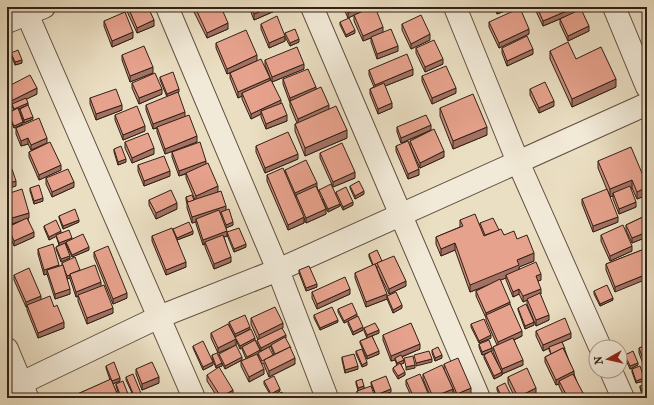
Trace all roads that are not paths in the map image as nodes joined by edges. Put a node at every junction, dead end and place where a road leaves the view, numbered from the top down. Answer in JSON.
{"nodes":[{"id":1,"x":167,"y":7,"type":"edge"},
{"id":2,"x":312,"y":7,"type":"edge"},
{"id":3,"x":455,"y":7,"type":"edge"},
{"id":4,"x":614,"y":7,"type":"edge"},
{"id":5,"x":32,"y":9,"type":"edge"},
{"id":6,"x":7,"y":22,"type":"edge"},
{"id":7,"x":647,"y":87,"type":"edge"},
{"id":8,"x":647,"y":104,"type":"edge"},
{"id":9,"x":518,"y":162,"type":"junction"},
{"id":10,"x":399,"y":214,"type":"junction"},
{"id":11,"x":278,"y":270,"type":"junction"},
{"id":12,"x":158,"y":317,"type":"junction"},
{"id":13,"x":596,"y":339,"type":"edge"},
{"id":14,"x":7,"y":349,"type":"edge"},
{"id":15,"x":615,"y":379,"type":"edge"},
{"id":16,"x":19,"y":391,"type":"edge"},
{"id":17,"x":194,"y":398,"type":"edge"},
{"id":18,"x":327,"y":398,"type":"edge"},
{"id":19,"x":479,"y":398,"type":"edge"},
{"id":20,"x":623,"y":398,"type":"edge"}],
"edges":[{"from":1,"to":11,"type":"street"},
{"from":2,"to":10,"type":"street"},
{"from":3,"to":9,"type":"street"},
{"from":4,"to":7,"type":"street"},
{"from":5,"to":6,"type":"street"},
{"from":5,"to":12,"type":"street"},
{"from":8,"to":9,"type":"street"},
{"from":9,"to":10,"type":"street"},
{"from":9,"to":13,"type":"street"},
{"from":10,"to":11,"type":"street"},
{"from":10,"to":19,"type":"street"},
{"from":11,"to":12,"type":"street"},
{"from":11,"to":18,"type":"street"},
{"from":12,"to":16,"type":"street"},
{"from":12,"to":17,"type":"street"},
{"from":14,"to":16,"type":"street"},
{"from":15,"to":20,"type":"street"}]}
